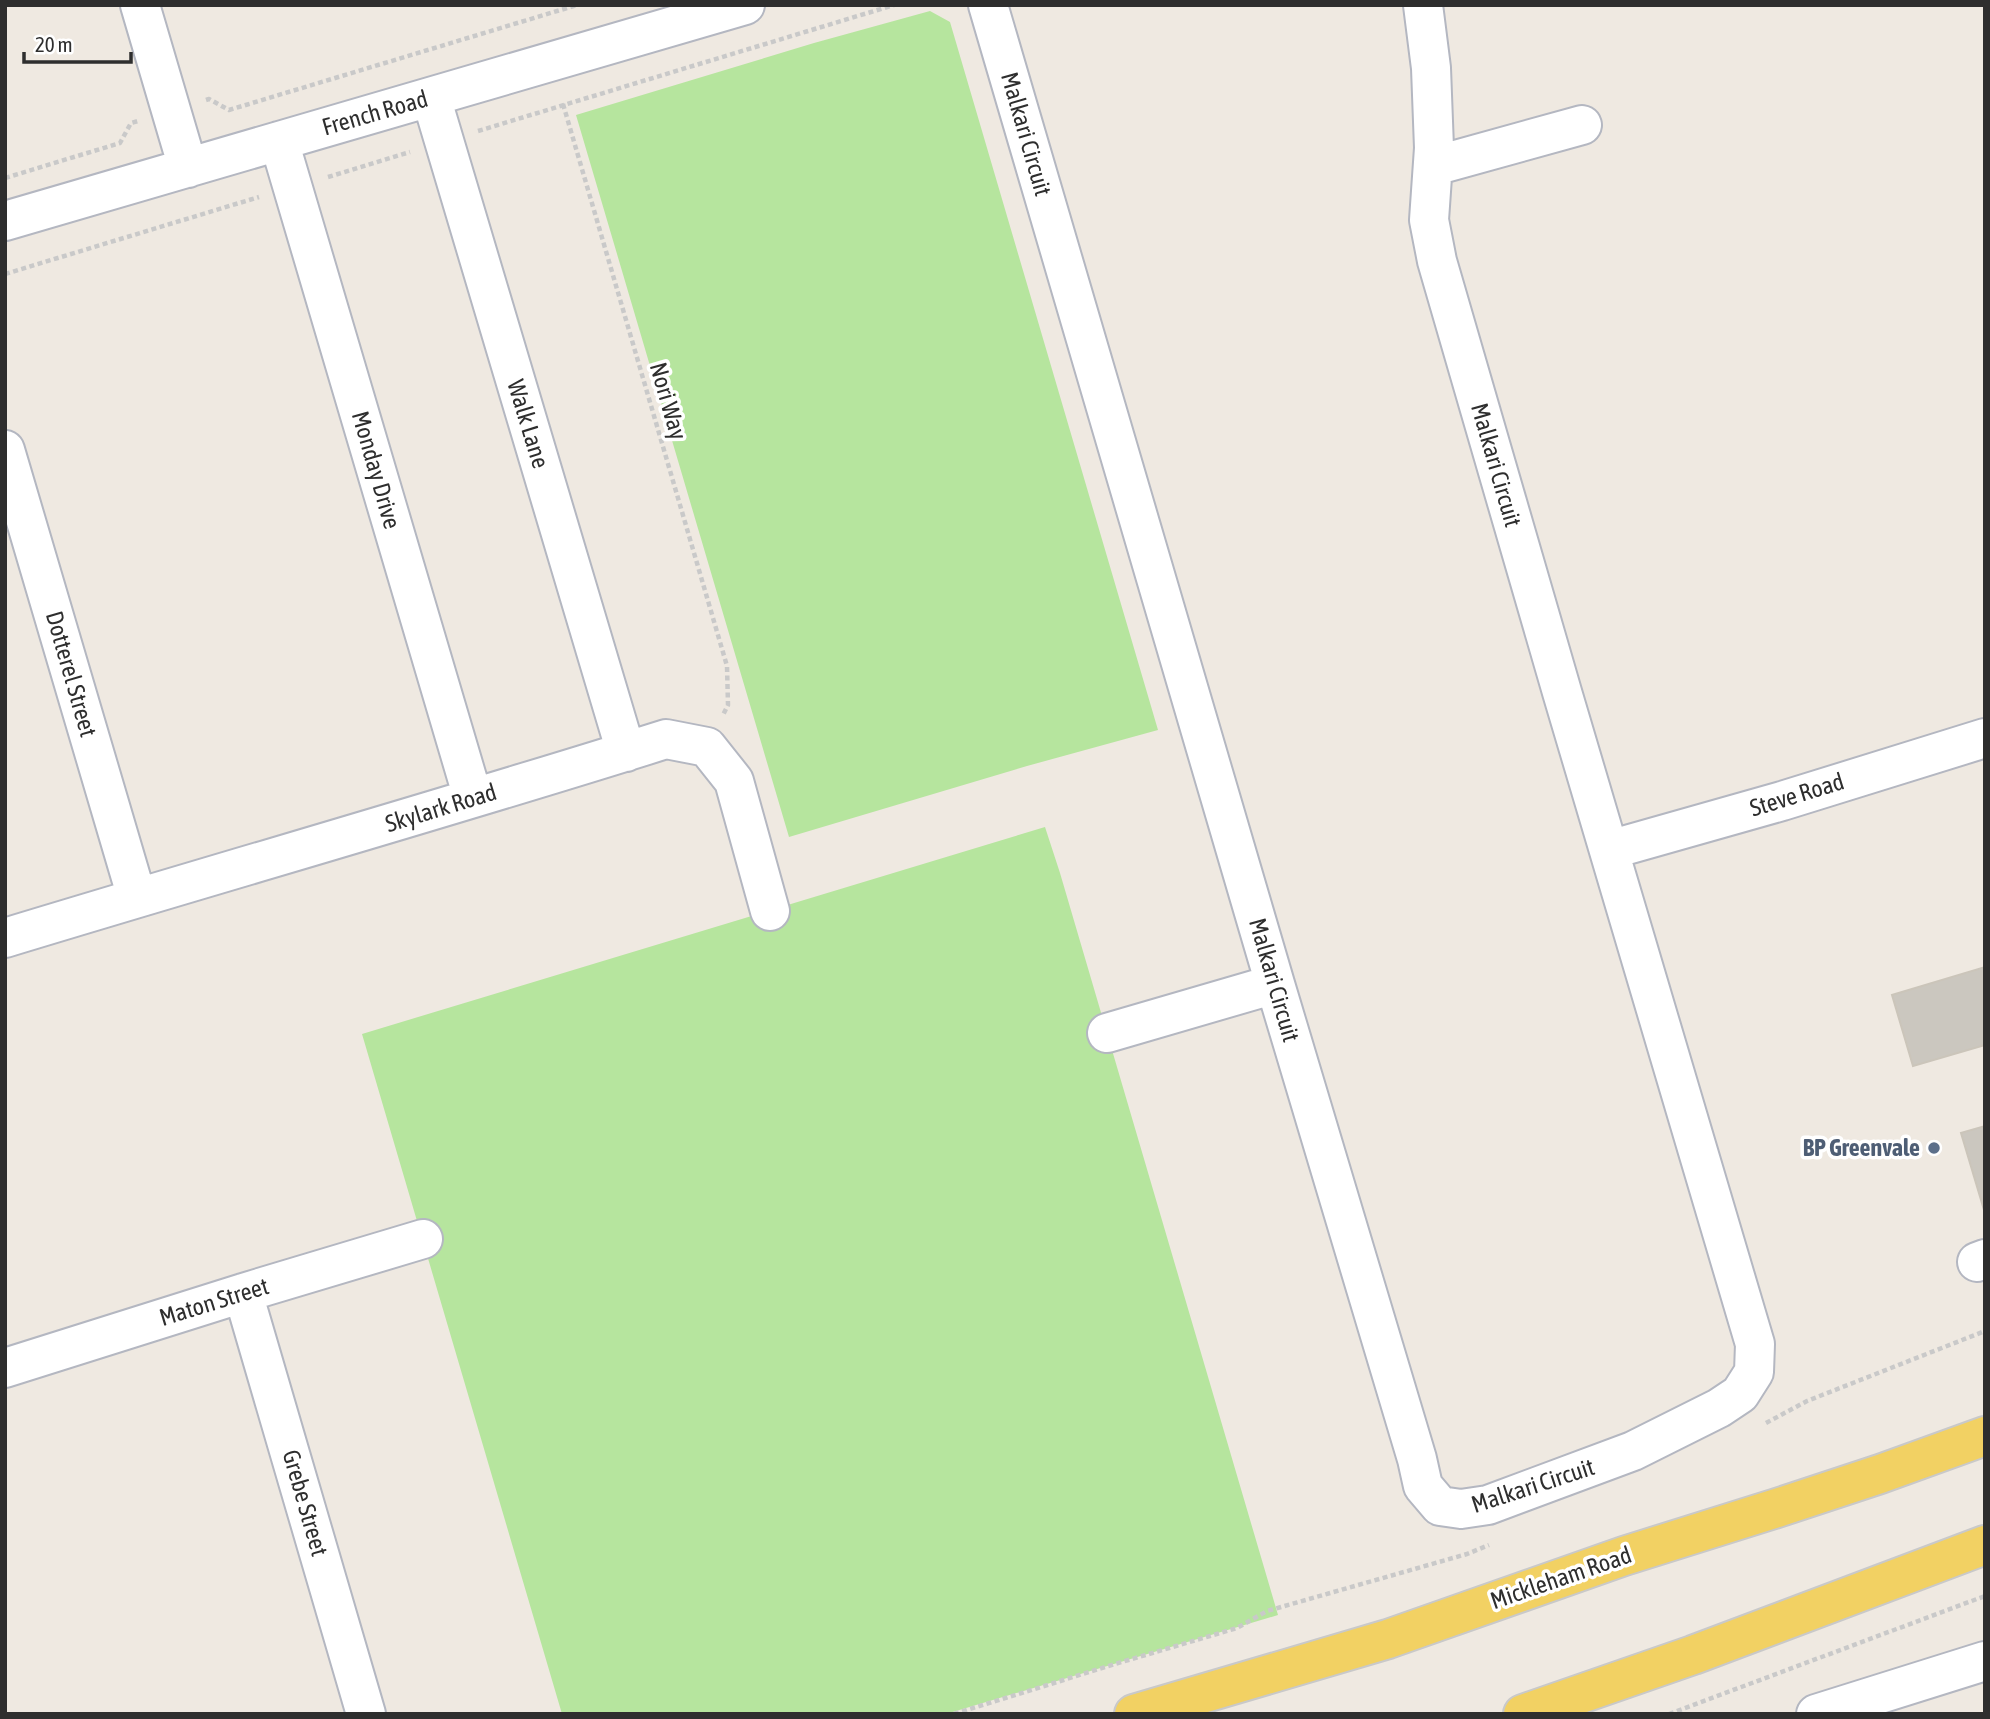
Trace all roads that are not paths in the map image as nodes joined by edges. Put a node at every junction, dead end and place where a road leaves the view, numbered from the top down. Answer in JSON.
{"nodes":[{"id":1,"x":140,"y":5,"type":"edge"},
{"id":2,"x":745,"y":5,"type":"edge"},
{"id":3,"x":988,"y":5,"type":"edge"},
{"id":4,"x":1423,"y":5,"type":"edge"},
{"id":5,"x":431,"y":97,"type":"junction"},
{"id":6,"x":1582,"y":125,"type":"dead end"},
{"id":7,"x":279,"y":141,"type":"junction"},
{"id":8,"x":1434,"y":166,"type":"junction"},
{"id":9,"x":188,"y":168,"type":"junction"},
{"id":10,"x":5,"y":221,"type":"edge"},
{"id":11,"x":5,"y":450,"type":"edge"},
{"id":12,"x":1985,"y":738,"type":"edge"},
{"id":13,"x":626,"y":752,"type":"junction"},
{"id":14,"x":473,"y":798,"type":"junction"},
{"id":15,"x":1609,"y":850,"type":"junction"},
{"id":16,"x":137,"y":898,"type":"junction"},
{"id":17,"x":769,"y":911,"type":"dead end"},
{"id":18,"x":5,"y":938,"type":"edge"},
{"id":19,"x":1275,"y":984,"type":"junction"},
{"id":20,"x":1107,"y":1033,"type":"dead end"},
{"id":21,"x":423,"y":1239,"type":"dead end"},
{"id":22,"x":243,"y":1293,"type":"junction"},
{"id":23,"x":5,"y":1368,"type":"edge"},
{"id":24,"x":1985,"y":1424,"type":"edge"},
{"id":25,"x":1985,"y":1436,"type":"edge"},
{"id":26,"x":1945,"y":1450,"type":"junction"},
{"id":27,"x":1985,"y":1545,"type":"edge"},
{"id":28,"x":1985,"y":1661,"type":"edge"},
{"id":29,"x":1895,"y":1702,"type":"edge"},
{"id":30,"x":366,"y":1714,"type":"edge"},
{"id":31,"x":1134,"y":1714,"type":"edge"},
{"id":32,"x":1523,"y":1714,"type":"edge"},
{"id":33,"x":1816,"y":1714,"type":"edge"}],
"edges":[{"from":1,"to":9,"type":"street"},
{"from":2,"to":5,"type":"street","name":"French Road"},
{"from":3,"to":19,"type":"street","name":"Malkari Circuit"},
{"from":4,"to":8,"type":"street","name":"Malkari Circuit"},
{"from":5,"to":7,"type":"street","name":"French Road"},
{"from":5,"to":13,"type":"street","name":"Walk Lane"},
{"from":6,"to":8,"type":"street"},
{"from":7,"to":9,"type":"street","name":"French Road"},
{"from":7,"to":14,"type":"street","name":"Monday Drive"},
{"from":8,"to":15,"type":"street","name":"Malkari Circuit"},
{"from":9,"to":10,"type":"street","name":"French Road"},
{"from":11,"to":16,"type":"street","name":"Dotterel Street"},
{"from":12,"to":15,"type":"street","name":"Steve Road"},
{"from":13,"to":14,"type":"street","name":"Skylark Road"},
{"from":13,"to":17,"type":"street","name":"Skylark Road"},
{"from":14,"to":16,"type":"street","name":"Skylark Road"},
{"from":15,"to":19,"type":"street","name":"Malkari Circuit"},
{"from":16,"to":18,"type":"street","name":"Skylark Road"},
{"from":19,"to":20,"type":"street"},
{"from":21,"to":22,"type":"street","name":"Maton Street"},
{"from":22,"to":23,"type":"street","name":"Maton Street"},
{"from":22,"to":30,"type":"street","name":"Grebe Street"},
{"from":24,"to":26,"type":"street"},
{"from":25,"to":26,"type":"main road","name":"Mickleham Road"},
{"from":26,"to":31,"type":"main road","name":"Mickleham Road"},
{"from":27,"to":32,"type":"main road"},
{"from":28,"to":29,"type":"street"},
{"from":29,"to":33,"type":"street"}]}
